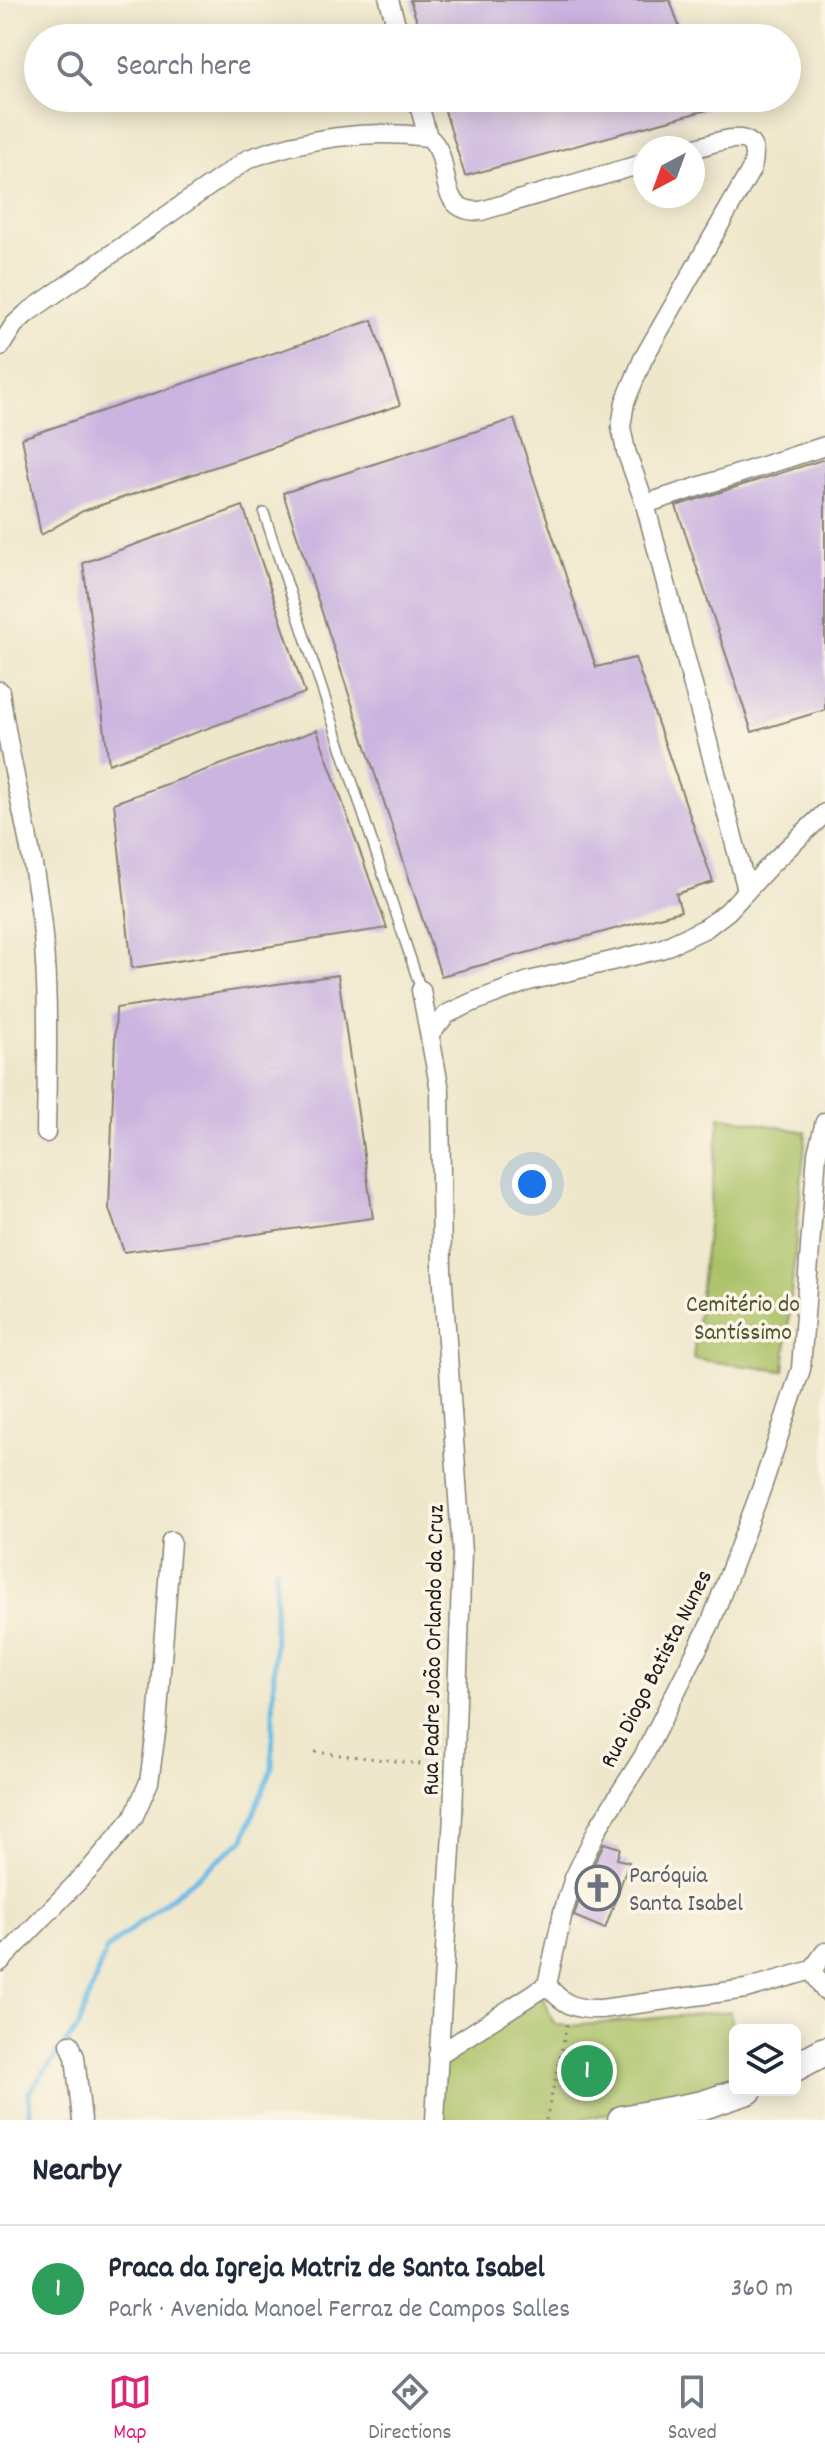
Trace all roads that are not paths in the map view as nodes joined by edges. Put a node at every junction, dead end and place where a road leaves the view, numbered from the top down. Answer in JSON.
{"nodes":[{"id":1,"x":389,"y":0,"type":"edge"},
{"id":2,"x":396,"y":24,"type":"edge"},
{"id":3,"x":421,"y":112,"type":"edge"},
{"id":4,"x":428,"y":137,"type":"junction"},
{"id":5,"x":705,"y":146,"type":"edge"},
{"id":6,"x":633,"y":167,"type":"edge"},
{"id":7,"x":0,"y":347,"type":"edge"},
{"id":8,"x":825,"y":446,"type":"edge"},
{"id":9,"x":645,"y":504,"type":"junction"},
{"id":10,"x":264,"y":513,"type":"dead end"},
{"id":11,"x":0,"y":691,"type":"edge"},
{"id":12,"x":825,"y":813,"type":"edge"},
{"id":13,"x":747,"y":890,"type":"junction"},
{"id":14,"x":421,"y":990,"type":"joint"},
{"id":15,"x":430,"y":1033,"type":"junction"},
{"id":16,"x":825,"y":1122,"type":"edge"},
{"id":17,"x":46,"y":1133,"type":"dead end"},
{"id":18,"x":171,"y":1541,"type":"dead end"},
{"id":19,"x":825,"y":1952,"type":"edge"},
{"id":20,"x":0,"y":1962,"type":"edge"},
{"id":21,"x":812,"y":1970,"type":"junction"},
{"id":22,"x":547,"y":1985,"type":"junction"},
{"id":23,"x":825,"y":1991,"type":"edge"},
{"id":24,"x":70,"y":2044,"type":"dead end"},
{"id":25,"x":825,"y":2051,"type":"edge"},
{"id":26,"x":438,"y":2055,"type":"junction"},
{"id":27,"x":801,"y":2064,"type":"edge"},
{"id":28,"x":736,"y":2096,"type":"edge"},
{"id":29,"x":705,"y":2112,"type":"edge"},
{"id":30,"x":82,"y":2120,"type":"edge"},
{"id":31,"x":435,"y":2120,"type":"edge"},
{"id":32,"x":622,"y":2120,"type":"edge"}],
"edges":[{"from":1,"to":2,"type":"street"},
{"from":3,"to":4,"type":"street"},
{"from":4,"to":6,"type":"street"},
{"from":4,"to":7,"type":"street"},
{"from":5,"to":9,"type":"street"},
{"from":8,"to":9,"type":"street"},
{"from":9,"to":13,"type":"street"},
{"from":10,"to":14,"type":"lane"},
{"from":11,"to":17,"type":"street"},
{"from":12,"to":13,"type":"street"},
{"from":13,"to":15,"type":"street"},
{"from":14,"to":15,"type":"street","name":"Rua Padre João Orlando da Cruz"},
{"from":15,"to":26,"type":"street","name":"Rua Padre João Orlando da Cruz"},
{"from":16,"to":22,"type":"street","name":"Rua Diogo Batista Nunes"},
{"from":18,"to":20,"type":"street"},
{"from":19,"to":21,"type":"street"},
{"from":21,"to":22,"type":"street"},
{"from":21,"to":23,"type":"street"},
{"from":22,"to":26,"type":"street"},
{"from":24,"to":30,"type":"street"},
{"from":25,"to":27,"type":"main road"},
{"from":26,"to":31,"type":"street","name":"Rua Padre João Orlando da Cruz"},
{"from":28,"to":29,"type":"main road"},
{"from":29,"to":32,"type":"main road"}]}
